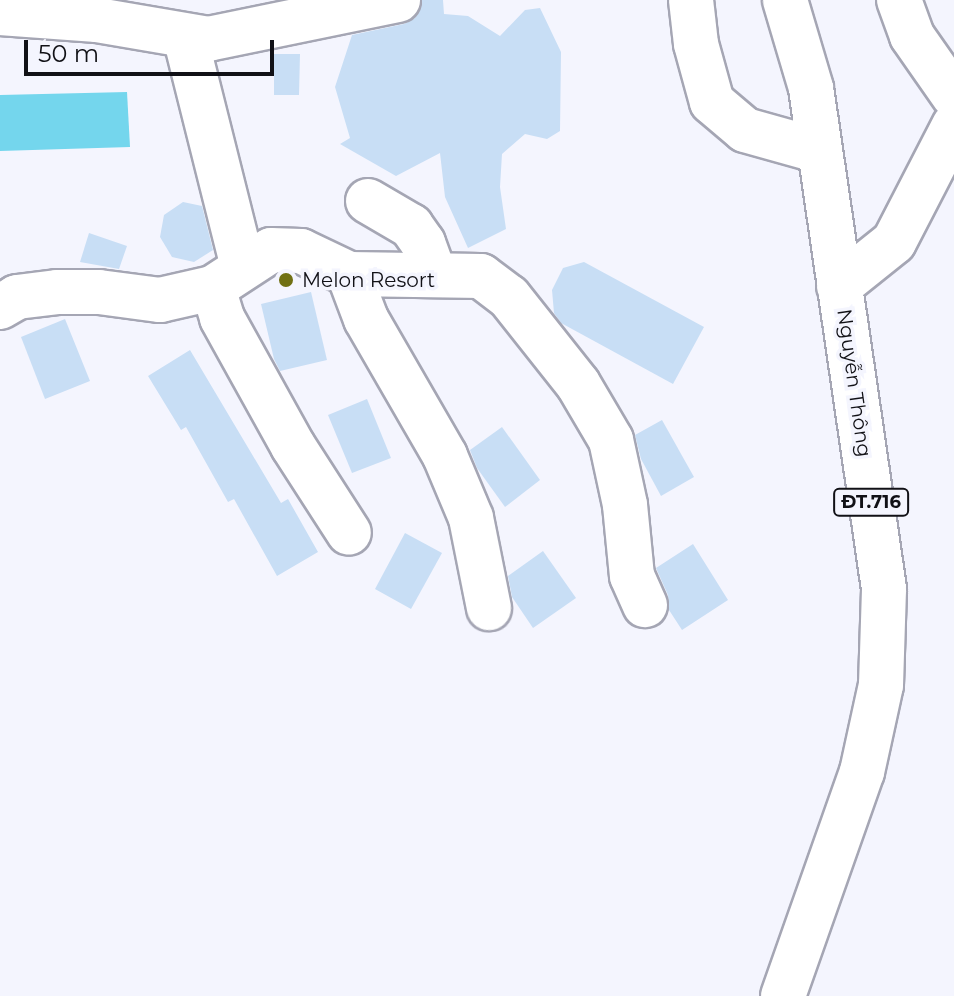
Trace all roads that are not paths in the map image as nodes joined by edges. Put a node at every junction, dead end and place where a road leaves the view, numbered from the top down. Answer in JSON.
{"nodes":[{"id":1,"x":398,"y":0,"type":"edge"},
{"id":2,"x":691,"y":0,"type":"edge"},
{"id":3,"x":785,"y":0,"type":"edge"},
{"id":4,"x":899,"y":0,"type":"edge"},
{"id":5,"x":0,"y":13,"type":"edge"},
{"id":6,"x":185,"y":36,"type":"junction"},
{"id":7,"x":954,"y":96,"type":"edge"},
{"id":8,"x":954,"y":126,"type":"edge"},
{"id":9,"x":820,"y":151,"type":"junction"},
{"id":10,"x":368,"y":201,"type":"dead end"},
{"id":11,"x":349,"y":274,"type":"junction"},
{"id":12,"x":434,"y":274,"type":"junction"},
{"id":13,"x":228,"y":278,"type":"junction"},
{"id":14,"x":839,"y":286,"type":"junction"},
{"id":15,"x":0,"y":307,"type":"edge"},
{"id":16,"x":349,"y":533,"type":"dead end"},
{"id":17,"x":645,"y":605,"type":"dead end"},
{"id":18,"x":489,"y":608,"type":"dead end"},
{"id":19,"x":783,"y":996,"type":"edge"}],
"edges":[{"from":1,"to":6,"type":"main road"},
{"from":2,"to":9,"type":"main road"},
{"from":3,"to":9,"type":"main road","name":"Nguyễn Thông","number":"ĐT.716"},
{"from":4,"to":7,"type":"main road"},
{"from":5,"to":6,"type":"main road"},
{"from":6,"to":13,"type":"main road"},
{"from":8,"to":14,"type":"main road"},
{"from":9,"to":14,"type":"main road","name":"Nguyễn Thông","number":"ĐT.716"},
{"from":10,"to":12,"type":"main road"},
{"from":11,"to":12,"type":"main road"},
{"from":11,"to":13,"type":"main road"},
{"from":11,"to":18,"type":"main road"},
{"from":12,"to":17,"type":"main road"},
{"from":13,"to":15,"type":"main road"},
{"from":13,"to":16,"type":"main road"},
{"from":14,"to":19,"type":"main road","name":"Nguyễn Thông","number":"ĐT.716"}]}
